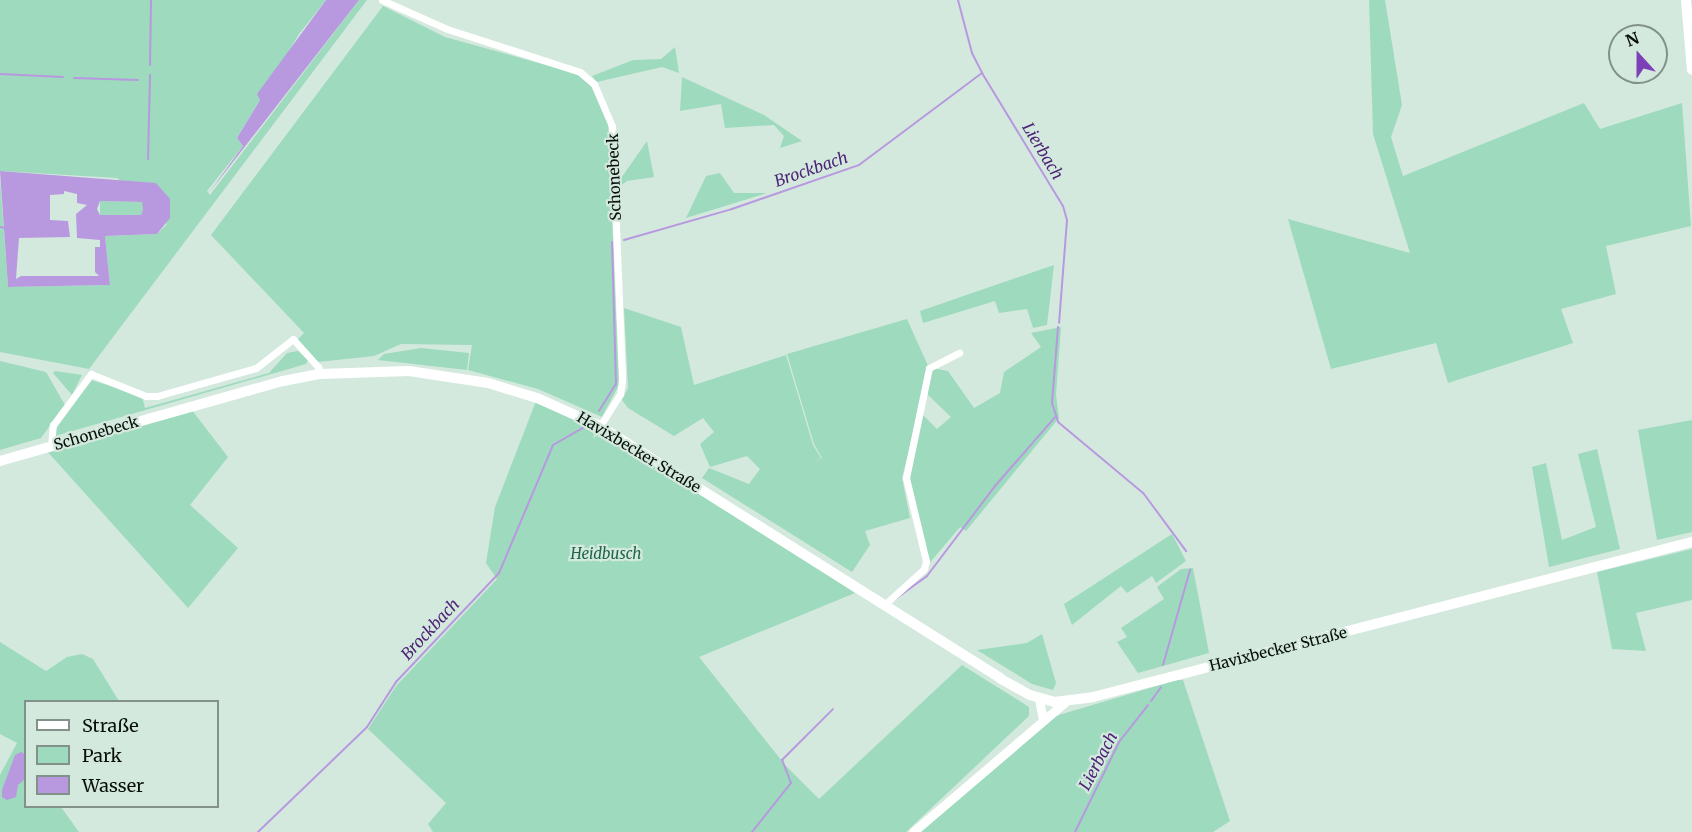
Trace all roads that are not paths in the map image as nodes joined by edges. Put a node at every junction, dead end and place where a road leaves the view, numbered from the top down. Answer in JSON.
{"nodes":[{"id":1,"x":382,"y":0,"type":"edge"},
{"id":2,"x":1686,"y":0,"type":"edge"},
{"id":3,"x":1692,"y":70,"type":"edge"},
{"id":4,"x":959,"y":353,"type":"dead end"},
{"id":5,"x":320,"y":374,"type":"junction"},
{"id":6,"x":191,"y":406,"type":"joint"},
{"id":7,"x":600,"y":426,"type":"junction"},
{"id":8,"x":51,"y":446,"type":"junction"},
{"id":9,"x":0,"y":460,"type":"edge"},
{"id":10,"x":1692,"y":542,"type":"edge"},
{"id":11,"x":884,"y":605,"type":"junction"},
{"id":12,"x":1039,"y":699,"type":"junction"},
{"id":13,"x":1065,"y":702,"type":"junction"},
{"id":14,"x":1043,"y":720,"type":"junction"},
{"id":15,"x":913,"y":832,"type":"edge"}],
"edges":[{"from":1,"to":7,"type":"street","name":"Schonebeck"},
{"from":2,"to":3,"type":"main road"},
{"from":4,"to":11,"type":"street"},
{"from":5,"to":6,"type":"main road","name":"Havixbecker Straße"},
{"from":5,"to":7,"type":"main road","name":"Havixbecker Straße"},
{"from":5,"to":8,"type":"street"},
{"from":6,"to":8,"type":"main road","name":"Schonebeck"},
{"from":7,"to":11,"type":"main road","name":"Havixbecker Straße"},
{"from":8,"to":9,"type":"main road","name":"Schonebeck"},
{"from":10,"to":13,"type":"main road","name":"Havixbecker Straße"},
{"from":11,"to":12,"type":"main road","name":"Havixbecker Straße"},
{"from":12,"to":13,"type":"main road","name":"Havixbecker Straße"},
{"from":12,"to":14,"type":"street"},
{"from":13,"to":14,"type":"street"},
{"from":14,"to":15,"type":"street"}]}
